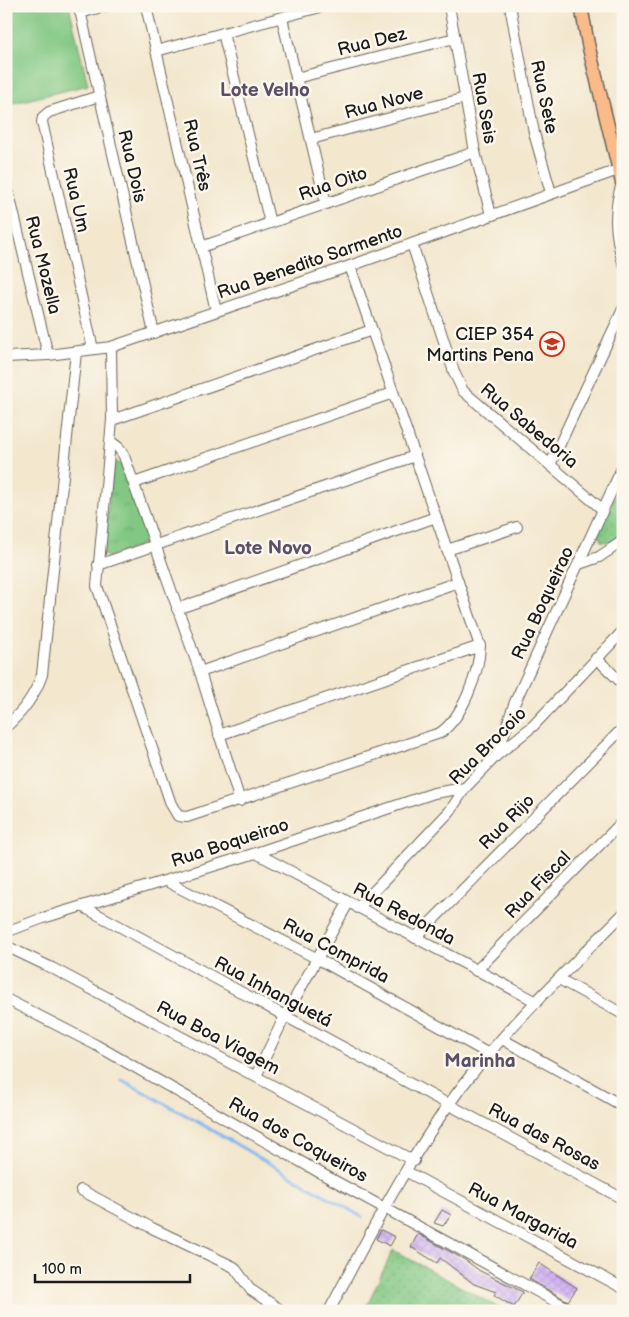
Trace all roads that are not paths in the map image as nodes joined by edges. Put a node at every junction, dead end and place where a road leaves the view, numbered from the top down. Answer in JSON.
{"nodes":[{"id":1,"x":105,"y":6,"type":"edge"},
{"id":2,"x":146,"y":6,"type":"edge"},
{"id":3,"x":324,"y":6,"type":"edge"},
{"id":4,"x":449,"y":6,"type":"edge"},
{"id":5,"x":510,"y":6,"type":"edge"},
{"id":6,"x":581,"y":6,"type":"edge"},
{"id":7,"x":80,"y":10,"type":"edge"},
{"id":8,"x":282,"y":18,"type":"junction"},
{"id":9,"x":223,"y":33,"type":"junction"},
{"id":10,"x":455,"y":38,"type":"junction"},
{"id":11,"x":156,"y":51,"type":"junction"},
{"id":12,"x":296,"y":78,"type":"junction"},
{"id":13,"x":99,"y":96,"type":"junction"},
{"id":14,"x":465,"y":98,"type":"junction"},
{"id":15,"x":310,"y":139,"type":"junction"},
{"id":16,"x":475,"y":152,"type":"junction"},
{"id":17,"x":618,"y":170,"type":"junction"},
{"id":18,"x":6,"y":182,"type":"edge"},
{"id":19,"x":622,"y":185,"type":"edge"},
{"id":20,"x":551,"y":193,"type":"junction"},
{"id":21,"x":326,"y":204,"type":"junction"},
{"id":22,"x":491,"y":215,"type":"junction"},
{"id":23,"x":270,"y":223,"type":"junction"},
{"id":24,"x":412,"y":244,"type":"junction"},
{"id":25,"x":201,"y":247,"type":"junction"},
{"id":26,"x":623,"y":262,"type":"edge"},
{"id":27,"x":350,"y":266,"type":"junction"},
{"id":28,"x":623,"y":309,"type":"edge"},
{"id":29,"x":216,"y":311,"type":"junction"},
{"id":30,"x":372,"y":330,"type":"junction"},
{"id":31,"x":154,"y":333,"type":"junction"},
{"id":32,"x":110,"y":347,"type":"junction"},
{"id":33,"x":93,"y":349,"type":"junction"},
{"id":34,"x":76,"y":352,"type":"junction"},
{"id":35,"x":48,"y":355,"type":"junction"},
{"id":36,"x":6,"y":357,"type":"edge"},
{"id":37,"x":393,"y":393,"type":"junction"},
{"id":38,"x":112,"y":420,"type":"junction"},
{"id":39,"x":111,"y":442,"type":"junction"},
{"id":40,"x":415,"y":456,"type":"junction"},
{"id":41,"x":550,"y":465,"type":"junction"},
{"id":42,"x":623,"y":466,"type":"edge"},
{"id":43,"x":134,"y":483,"type":"junction"},
{"id":44,"x":602,"y":509,"type":"junction"},
{"id":45,"x":436,"y":517,"type":"junction"},
{"id":46,"x":517,"y":527,"type":"dead end"},
{"id":47,"x":623,"y":541,"type":"edge"},
{"id":48,"x":156,"y":546,"type":"junction"},
{"id":49,"x":446,"y":550,"type":"junction"},
{"id":50,"x":579,"y":564,"type":"junction"},
{"id":51,"x":98,"y":565,"type":"junction"},
{"id":52,"x":458,"y":582,"type":"junction"},
{"id":53,"x":177,"y":608,"type":"junction"},
{"id":54,"x":623,"y":630,"type":"edge"},
{"id":55,"x":480,"y":646,"type":"junction"},
{"id":56,"x":596,"y":658,"type":"junction"},
{"id":57,"x":200,"y":672,"type":"junction"},
{"id":58,"x":623,"y":684,"type":"edge"},
{"id":59,"x":6,"y":727,"type":"edge"},
{"id":60,"x":623,"y":728,"type":"edge"},
{"id":61,"x":219,"y":735,"type":"junction"},
{"id":62,"x":497,"y":755,"type":"junction"},
{"id":63,"x":465,"y":788,"type":"junction"},
{"id":64,"x":240,"y":802,"type":"junction"},
{"id":65,"x":623,"y":821,"type":"edge"},
{"id":66,"x":256,"y":853,"type":"junction"},
{"id":67,"x":166,"y":881,"type":"junction"},
{"id":68,"x":348,"y":903,"type":"junction"},
{"id":69,"x":82,"y":906,"type":"junction"},
{"id":70,"x":358,"y":908,"type":"junction"},
{"id":71,"x":623,"y":914,"type":"edge"},
{"id":72,"x":6,"y":932,"type":"edge"},
{"id":73,"x":415,"y":938,"type":"junction"},
{"id":74,"x":6,"y":946,"type":"edge"},
{"id":75,"x":318,"y":958,"type":"junction"},
{"id":76,"x":476,"y":971,"type":"junction"},
{"id":77,"x":559,"y":979,"type":"junction"},
{"id":78,"x":6,"y":999,"type":"edge"},
{"id":79,"x":537,"y":1002,"type":"junction"},
{"id":80,"x":623,"y":1014,"type":"edge"},
{"id":81,"x":284,"y":1018,"type":"junction"},
{"id":82,"x":502,"y":1039,"type":"junction"},
{"id":83,"x":489,"y":1054,"type":"junction"},
{"id":84,"x":256,"y":1076,"type":"junction"},
{"id":85,"x":449,"y":1105,"type":"junction"},
{"id":86,"x":623,"y":1106,"type":"edge"},
{"id":87,"x":414,"y":1161,"type":"junction"},
{"id":88,"x":407,"y":1172,"type":"junction"},
{"id":89,"x":81,"y":1190,"type":"dead end"},
{"id":90,"x":623,"y":1199,"type":"edge"},
{"id":91,"x":384,"y":1206,"type":"junction"},
{"id":92,"x":623,"y":1288,"type":"edge"},
{"id":93,"x":282,"y":1311,"type":"edge"},
{"id":94,"x":329,"y":1311,"type":"edge"},
{"id":95,"x":573,"y":1311,"type":"edge"}],
"edges":[{"from":1,"to":7,"type":"street"},
{"from":2,"to":11,"type":"street","name":"Rua Três"},
{"from":3,"to":8,"type":"street"},
{"from":4,"to":10,"type":"street","name":"Rua Seis"},
{"from":5,"to":20,"type":"street","name":"Rua Sete"},
{"from":6,"to":17,"type":"main road"},
{"from":7,"to":13,"type":"street","name":"Rua Dois"},
{"from":8,"to":9,"type":"street"},
{"from":8,"to":12,"type":"street"},
{"from":9,"to":11,"type":"street"},
{"from":9,"to":23,"type":"street"},
{"from":10,"to":12,"type":"street","name":"Rua Dez"},
{"from":10,"to":14,"type":"street","name":"Rua Seis"},
{"from":11,"to":25,"type":"street","name":"Rua Três"},
{"from":12,"to":15,"type":"street"},
{"from":13,"to":31,"type":"street","name":"Rua Dois"},
{"from":13,"to":33,"type":"street","name":"Rua Um"},
{"from":14,"to":15,"type":"street","name":"Rua Nove"},
{"from":14,"to":16,"type":"street","name":"Rua Seis"},
{"from":15,"to":21,"type":"street"},
{"from":16,"to":21,"type":"street","name":"Rua Oito"},
{"from":16,"to":22,"type":"street","name":"Rua Seis"},
{"from":17,"to":19,"type":"main road"},
{"from":17,"to":20,"type":"street","name":"Rua Benedito Sarmento"},
{"from":18,"to":35,"type":"street","name":"Rua Mozella"},
{"from":19,"to":26,"type":"street"},
{"from":20,"to":22,"type":"street","name":"Rua Benedito Sarmento"},
{"from":21,"to":23,"type":"street","name":"Rua Oito"},
{"from":22,"to":24,"type":"street","name":"Rua Benedito Sarmento"},
{"from":23,"to":25,"type":"street","name":"Rua Oito"},
{"from":24,"to":27,"type":"street","name":"Rua Benedito Sarmento"},
{"from":24,"to":41,"type":"street","name":"Rua Sabedoria"},
{"from":25,"to":29,"type":"street","name":"Rua Três"},
{"from":27,"to":29,"type":"street","name":"Rua Benedito Sarmento"},
{"from":27,"to":30,"type":"street"},
{"from":28,"to":41,"type":"street"},
{"from":29,"to":31,"type":"street","name":"Rua Benedito Sarmento"},
{"from":30,"to":37,"type":"street"},
{"from":30,"to":38,"type":"street"},
{"from":31,"to":32,"type":"street","name":"Rua Benedito Sarmento"},
{"from":32,"to":33,"type":"street","name":"Rua Benedito Sarmento"},
{"from":32,"to":38,"type":"street"},
{"from":33,"to":34,"type":"street","name":"Rua Benedito Sarmento"},
{"from":34,"to":35,"type":"street","name":"Rua Benedito Sarmento"},
{"from":34,"to":59,"type":"street"},
{"from":35,"to":36,"type":"street","name":"Rua Benedito Sarmento"},
{"from":37,"to":40,"type":"street"},
{"from":37,"to":43,"type":"street"},
{"from":38,"to":39,"type":"street"},
{"from":39,"to":43,"type":"street"},
{"from":39,"to":51,"type":"street"},
{"from":40,"to":45,"type":"street"},
{"from":40,"to":48,"type":"street"},
{"from":41,"to":44,"type":"street","name":"Rua Sabedoria"},
{"from":42,"to":44,"type":"street","name":"Rua Boqueirao"},
{"from":43,"to":48,"type":"street"},
{"from":44,"to":50,"type":"street","name":"Rua Boqueirao"},
{"from":45,"to":49,"type":"street"},
{"from":45,"to":53,"type":"street"},
{"from":46,"to":49,"type":"street"},
{"from":47,"to":50,"type":"street"},
{"from":48,"to":51,"type":"street"},
{"from":48,"to":53,"type":"street"},
{"from":49,"to":52,"type":"street"},
{"from":50,"to":62,"type":"street","name":"Rua Boqueirao"},
{"from":51,"to":64,"type":"street"},
{"from":52,"to":55,"type":"street"},
{"from":52,"to":57,"type":"street"},
{"from":53,"to":57,"type":"street"},
{"from":54,"to":56,"type":"street","name":"Rua Brocoio"},
{"from":55,"to":61,"type":"street"},
{"from":55,"to":64,"type":"street"},
{"from":56,"to":58,"type":"street"},
{"from":56,"to":62,"type":"street","name":"Rua Brocoio"},
{"from":57,"to":61,"type":"street"},
{"from":60,"to":73,"type":"street","name":"Rua Rijo"},
{"from":61,"to":64,"type":"street"},
{"from":62,"to":63,"type":"street","name":"Rua Brocoio"},
{"from":63,"to":66,"type":"street","name":"Rua Boqueirao"},
{"from":63,"to":70,"type":"street","name":"Rua Brocoio"},
{"from":65,"to":76,"type":"street","name":"Rua Fiscal"},
{"from":66,"to":67,"type":"street","name":"Rua Boqueirao"},
{"from":66,"to":68,"type":"street","name":"Rua Redonda"},
{"from":67,"to":69,"type":"street","name":"Rua Boqueirao"},
{"from":67,"to":75,"type":"street","name":"Rua Comprida"},
{"from":68,"to":70,"type":"street","name":"Rua Redonda"},
{"from":68,"to":75,"type":"street"},
{"from":69,"to":72,"type":"street","name":"Rua Boqueirao"},
{"from":69,"to":81,"type":"street","name":"Rua Inhanguetá"},
{"from":70,"to":73,"type":"street","name":"Rua Redonda"},
{"from":71,"to":77,"type":"street"},
{"from":73,"to":76,"type":"street","name":"Rua Redonda"},
{"from":74,"to":84,"type":"street","name":"Rua Boa Viagem"},
{"from":75,"to":81,"type":"street"},
{"from":75,"to":83,"type":"street","name":"Rua Comprida"},
{"from":76,"to":79,"type":"street","name":"Rua Redonda"},
{"from":77,"to":79,"type":"street"},
{"from":77,"to":80,"type":"street"},
{"from":78,"to":91,"type":"street","name":"Rua dos Coqueiros"},
{"from":79,"to":82,"type":"street"},
{"from":81,"to":84,"type":"street"},
{"from":81,"to":85,"type":"street","name":"Rua Inhanguetá"},
{"from":82,"to":83,"type":"street"},
{"from":82,"to":86,"type":"street"},
{"from":83,"to":85,"type":"street"},
{"from":84,"to":87,"type":"street","name":"Rua Boa Viagem"},
{"from":85,"to":87,"type":"street"},
{"from":85,"to":90,"type":"street","name":"Rua das Rosas"},
{"from":87,"to":88,"type":"street"},
{"from":88,"to":91,"type":"street"},
{"from":88,"to":92,"type":"street","name":"Rua Margarida"},
{"from":89,"to":93,"type":"street"},
{"from":91,"to":94,"type":"street"},
{"from":91,"to":95,"type":"street","name":"Rua dos Coqueiros"}]}
